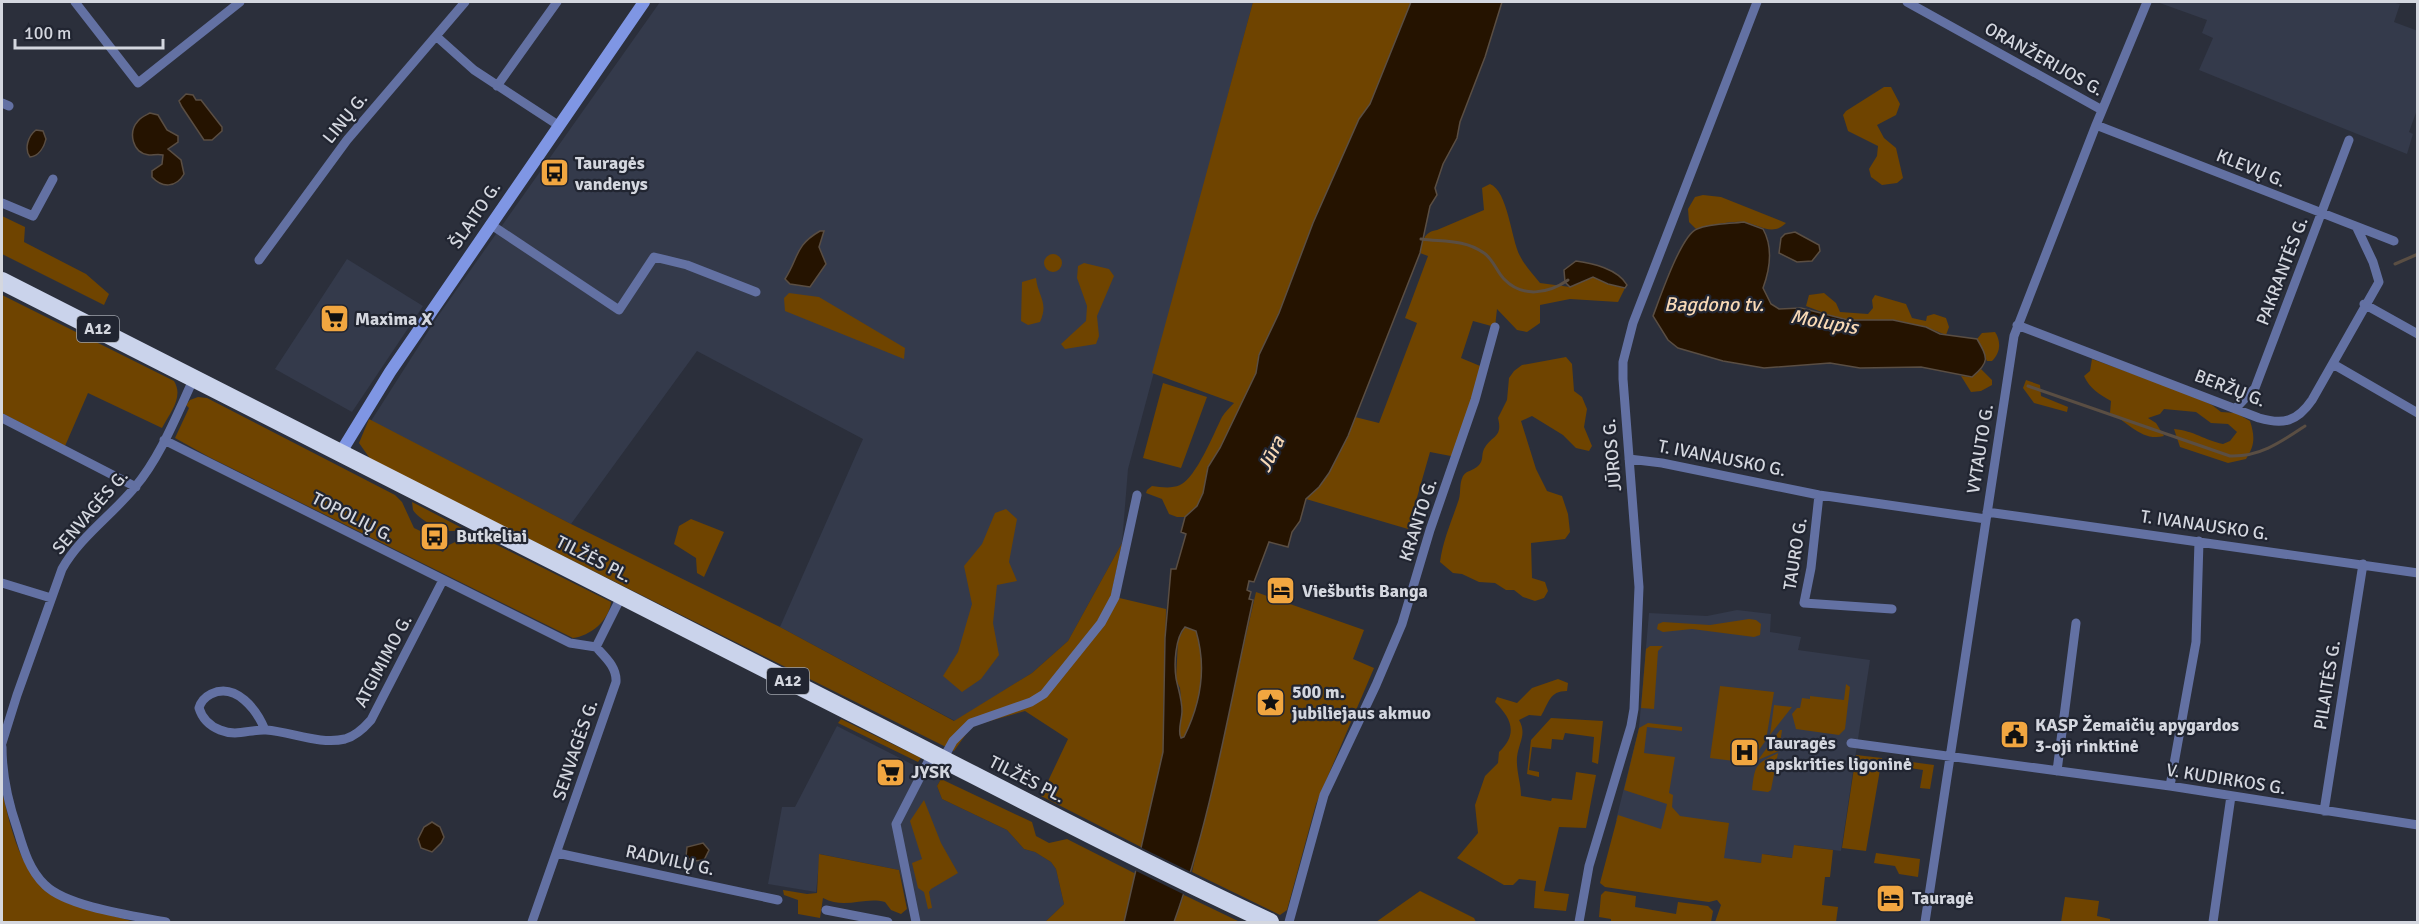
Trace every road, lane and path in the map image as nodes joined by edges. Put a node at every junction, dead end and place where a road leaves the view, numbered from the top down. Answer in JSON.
{"nodes":[{"id":1,"x":75,"y":2,"type":"edge"},
{"id":2,"x":240,"y":2,"type":"edge"},
{"id":3,"x":465,"y":2,"type":"edge"},
{"id":4,"x":557,"y":2,"type":"edge"},
{"id":5,"x":644,"y":2,"type":"edge"},
{"id":6,"x":1757,"y":2,"type":"edge"},
{"id":7,"x":1907,"y":2,"type":"edge"},
{"id":8,"x":2147,"y":2,"type":"edge"},
{"id":9,"x":228,"y":5,"type":"edge"},
{"id":10,"x":436,"y":36,"type":"junction"},
{"id":11,"x":497,"y":86,"type":"junction"},
{"id":12,"x":2102,"y":110,"type":"junction"},
{"id":13,"x":558,"y":125,"type":"junction"},
{"id":14,"x":2096,"y":125,"type":"junction"},
{"id":15,"x":2349,"y":140,"type":"dead end"},
{"id":16,"x":53,"y":179,"type":"dead end"},
{"id":17,"x":2,"y":203,"type":"edge"},
{"id":18,"x":2321,"y":214,"type":"junction"},
{"id":19,"x":490,"y":224,"type":"junction"},
{"id":20,"x":2357,"y":228,"type":"junction"},
{"id":21,"x":2394,"y":241,"type":"dead end"},
{"id":22,"x":259,"y":260,"type":"dead end"},
{"id":23,"x":2,"y":281,"type":"edge"},
{"id":24,"x":756,"y":292,"type":"dead end"},
{"id":25,"x":2364,"y":304,"type":"junction"},
{"id":26,"x":2017,"y":325,"type":"junction"},
{"id":27,"x":1495,"y":327,"type":"dead end"},
{"id":28,"x":2418,"y":334,"type":"edge"},
{"id":29,"x":2332,"y":364,"type":"junction"},
{"id":30,"x":195,"y":378,"type":"junction"},
{"id":31,"x":2236,"y":408,"type":"junction"},
{"id":32,"x":2418,"y":413,"type":"edge"},
{"id":33,"x":2,"y":418,"type":"edge"},
{"id":34,"x":164,"y":440,"type":"junction"},
{"id":35,"x":341,"y":452,"type":"junction"},
{"id":36,"x":1629,"y":459,"type":"junction"},
{"id":37,"x":136,"y":487,"type":"junction"},
{"id":38,"x":1137,"y":495,"type":"dead end"},
{"id":39,"x":1820,"y":495,"type":"junction"},
{"id":40,"x":1987,"y":516,"type":"junction"},
{"id":41,"x":2199,"y":541,"type":"junction"},
{"id":42,"x":2363,"y":564,"type":"junction"},
{"id":43,"x":2418,"y":573,"type":"edge"},
{"id":44,"x":443,"y":580,"type":"junction"},
{"id":45,"x":2,"y":583,"type":"edge"},
{"id":46,"x":621,"y":597,"type":"junction"},
{"id":47,"x":51,"y":598,"type":"junction"},
{"id":48,"x":1892,"y":609,"type":"dead end"},
{"id":49,"x":2076,"y":623,"type":"dead end"},
{"id":50,"x":596,"y":647,"type":"junction"},
{"id":51,"x":265,"y":730,"type":"junction"},
{"id":52,"x":1851,"y":743,"type":"dead end"},
{"id":53,"x":2,"y":745,"type":"edge"},
{"id":54,"x":938,"y":756,"type":"junction"},
{"id":55,"x":1950,"y":756,"type":"junction"},
{"id":56,"x":2057,"y":771,"type":"junction"},
{"id":57,"x":2170,"y":786,"type":"junction"},
{"id":58,"x":2230,"y":796,"type":"junction"},
{"id":59,"x":2324,"y":811,"type":"junction"},
{"id":60,"x":2418,"y":825,"type":"edge"},
{"id":61,"x":556,"y":853,"type":"junction"},
{"id":62,"x":778,"y":900,"type":"dead end"},
{"id":63,"x":826,"y":910,"type":"dead end"},
{"id":64,"x":166,"y":922,"type":"edge"},
{"id":65,"x":532,"y":922,"type":"edge"},
{"id":66,"x":888,"y":922,"type":"edge"},
{"id":67,"x":916,"y":922,"type":"edge"},
{"id":68,"x":1270,"y":922,"type":"edge"},
{"id":69,"x":1289,"y":922,"type":"edge"},
{"id":70,"x":1579,"y":922,"type":"edge"},
{"id":71,"x":1925,"y":922,"type":"edge"},
{"id":72,"x":2213,"y":922,"type":"edge"}],
"edges":[{"from":1,"to":9,"type":"street"},
{"from":2,"to":9,"type":"street"},
{"from":3,"to":10,"type":"street","name":"LINŲ G."},
{"from":4,"to":11,"type":"street"},
{"from":5,"to":13,"type":"main road","name":"ŠLAITO G."},
{"from":6,"to":36,"type":"street","name":"JŪROS G."},
{"from":7,"to":12,"type":"street","name":"ORANŽERIJOS G."},
{"from":8,"to":12,"type":"street","name":"VYTAUTO G."},
{"from":10,"to":11,"type":"street"},
{"from":10,"to":22,"type":"street","name":"LINŲ G."},
{"from":11,"to":13,"type":"street"},
{"from":12,"to":14,"type":"street","name":"VYTAUTO G."},
{"from":13,"to":19,"type":"main road","name":"ŠLAITO G."},
{"from":14,"to":18,"type":"street","name":"KLEVŲ G."},
{"from":14,"to":26,"type":"street","name":"VYTAUTO G."},
{"from":15,"to":18,"type":"street","name":"PAKRANTĖS G."},
{"from":16,"to":17,"type":"street"},
{"from":18,"to":20,"type":"street","name":"KLEVŲ G."},
{"from":18,"to":31,"type":"street","name":"PAKRANTĖS G."},
{"from":19,"to":24,"type":"street"},
{"from":19,"to":35,"type":"main road","name":"ŠLAITO G."},
{"from":20,"to":21,"type":"street","name":"KLEVŲ G."},
{"from":20,"to":25,"type":"street","name":"BERŽŲ G."},
{"from":23,"to":30,"type":"highway","name":"TILŽĖS PL.","number":"A12"},
{"from":25,"to":28,"type":"street"},
{"from":25,"to":29,"type":"street","name":"BERŽŲ G."},
{"from":26,"to":31,"type":"street","name":"BERŽŲ G."},
{"from":26,"to":40,"type":"street","name":"VYTAUTO G."},
{"from":27,"to":69,"type":"street","name":"KRANTO G."},
{"from":29,"to":31,"type":"street","name":"BERŽŲ G."},
{"from":29,"to":32,"type":"street"},
{"from":30,"to":34,"type":"street","name":"SENVAGĖS G."},
{"from":30,"to":35,"type":"highway","name":"TILŽĖS PL.","number":"A12"},
{"from":33,"to":37,"type":"street"},
{"from":34,"to":37,"type":"street","name":"SENVAGĖS G."},
{"from":34,"to":44,"type":"street","name":"TOPOLIŲ G."},
{"from":35,"to":46,"type":"highway","name":"TILŽĖS PL.","number":"A12"},
{"from":36,"to":39,"type":"street","name":"T. IVANAUSKO G."},
{"from":36,"to":70,"type":"street","name":"JŪROS G."},
{"from":37,"to":47,"type":"street","name":"SENVAGĖS G."},
{"from":38,"to":54,"type":"street"},
{"from":39,"to":40,"type":"street","name":"T. IVANAUSKO G."},
{"from":39,"to":48,"type":"street","name":"TAURO G."},
{"from":40,"to":41,"type":"street","name":"T. IVANAUSKO G."},
{"from":40,"to":55,"type":"street","name":"VYTAUTO G."},
{"from":41,"to":42,"type":"street","name":"T. IVANAUSKO G."},
{"from":41,"to":57,"type":"street"},
{"from":42,"to":43,"type":"street","name":"T. IVANAUSKO G."},
{"from":42,"to":59,"type":"street","name":"PILAITĖS G."},
{"from":44,"to":50,"type":"street","name":"TOPOLIŲ G."},
{"from":44,"to":51,"type":"street","name":"ATGIMIMO G."},
{"from":45,"to":47,"type":"street"},
{"from":46,"to":50,"type":"street"},
{"from":46,"to":54,"type":"highway","name":"TILŽĖS PL.","number":"A12"},
{"from":47,"to":53,"type":"street","name":"SENVAGĖS G."},
{"from":49,"to":56,"type":"street"},
{"from":50,"to":61,"type":"street","name":"SENVAGĖS G."},
{"from":51,"to":51,"type":"street","name":"ATGIMIMO G."},
{"from":52,"to":55,"type":"street","name":"V. KUDIRKOS G."},
{"from":53,"to":64,"type":"street","name":"SENVAGĖS G."},
{"from":54,"to":67,"type":"street"},
{"from":54,"to":68,"type":"highway","name":"TILŽĖS PL.","number":"A12"},
{"from":55,"to":56,"type":"street","name":"V. KUDIRKOS G."},
{"from":55,"to":71,"type":"street","name":"VYTAUTO G."},
{"from":56,"to":57,"type":"street","name":"V. KUDIRKOS G."},
{"from":57,"to":58,"type":"street","name":"V. KUDIRKOS G."},
{"from":58,"to":59,"type":"street","name":"V. KUDIRKOS G."},
{"from":58,"to":72,"type":"street"},
{"from":59,"to":60,"type":"street","name":"V. KUDIRKOS G."},
{"from":61,"to":62,"type":"street","name":"RADVILŲ G."},
{"from":61,"to":65,"type":"street","name":"SENVAGĖS G."},
{"from":63,"to":66,"type":"street"}]}
